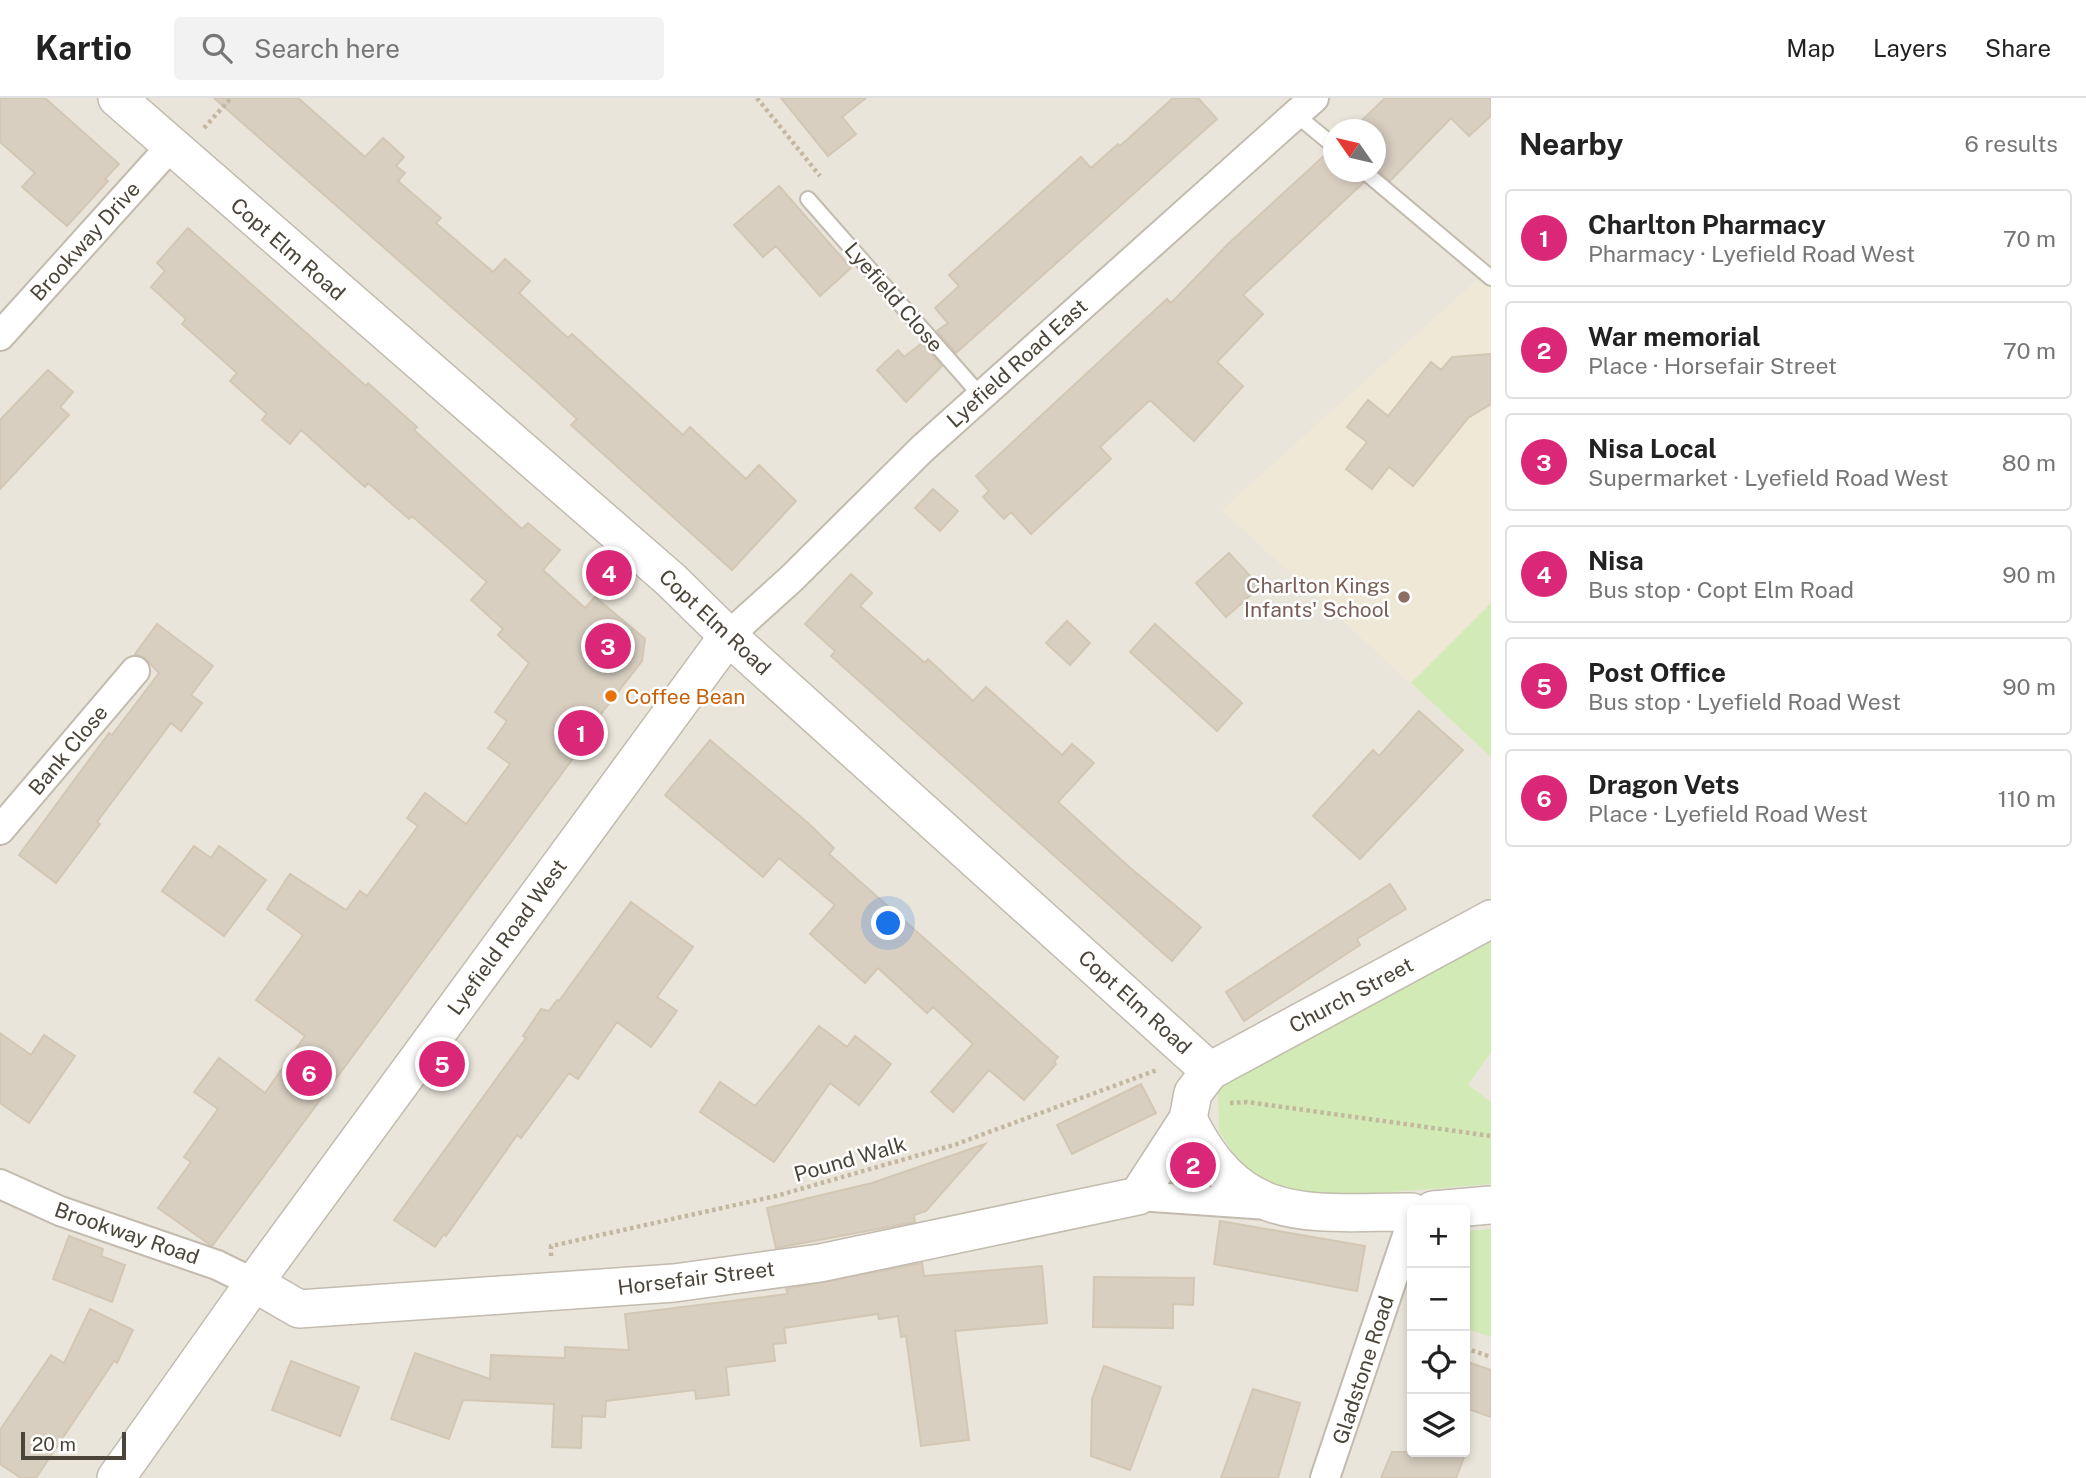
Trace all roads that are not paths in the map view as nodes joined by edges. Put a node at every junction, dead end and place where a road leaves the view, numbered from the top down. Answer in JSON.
{"nodes":[{"id":1,"x":117,"y":98,"type":"edge"},
{"id":2,"x":1304,"y":106,"type":"edge"},
{"id":3,"x":1323,"y":131,"type":"edge"},
{"id":4,"x":171,"y":146,"type":"junction"},
{"id":5,"x":1377,"y":182,"type":"edge"},
{"id":6,"x":808,"y":198,"type":"dead end"},
{"id":7,"x":1491,"y":278,"type":"edge"},
{"id":8,"x":0,"y":336,"type":"edge"},
{"id":9,"x":981,"y":396,"type":"junction"},
{"id":10,"x":728,"y":636,"type":"junction"},
{"id":11,"x":135,"y":671,"type":"dead end"},
{"id":12,"x":0,"y":830,"type":"edge"},
{"id":13,"x":1491,"y":919,"type":"edge"},
{"id":14,"x":1202,"y":1063,"type":"junction"},
{"id":15,"x":1189,"y":1113,"type":"junction"},
{"id":16,"x":0,"y":1184,"type":"edge"},
{"id":17,"x":1138,"y":1196,"type":"junction"},
{"id":18,"x":1271,"y":1205,"type":"junction"},
{"id":19,"x":1491,"y":1205,"type":"edge"},
{"id":20,"x":1470,"y":1207,"type":"edge"},
{"id":21,"x":1407,"y":1212,"type":"edge"},
{"id":22,"x":1407,"y":1236,"type":"edge"},
{"id":23,"x":254,"y":1283,"type":"junction"},
{"id":24,"x":116,"y":1478,"type":"edge"},
{"id":25,"x":1325,"y":1478,"type":"edge"}],
"edges":[{"from":1,"to":4,"type":"street","name":"Copt Elm Road"},
{"from":2,"to":3,"type":"lane"},
{"from":2,"to":9,"type":"street","name":"Lyefield Road East"},
{"from":4,"to":8,"type":"street","name":"Brookway Drive"},
{"from":4,"to":10,"type":"street","name":"Copt Elm Road"},
{"from":5,"to":7,"type":"lane"},
{"from":6,"to":9,"type":"lane","name":"Lyefield Close"},
{"from":9,"to":10,"type":"street","name":"Lyefield Road East"},
{"from":10,"to":14,"type":"street","name":"Copt Elm Road"},
{"from":10,"to":23,"type":"street","name":"Lyefield Road West"},
{"from":11,"to":12,"type":"street","name":"Bank Close"},
{"from":13,"to":14,"type":"street","name":"Church Street"},
{"from":14,"to":15,"type":"street"},
{"from":15,"to":17,"type":"street"},
{"from":15,"to":18,"type":"street","name":"Horsefair Street"},
{"from":16,"to":23,"type":"street","name":"Brookway Road"},
{"from":17,"to":18,"type":"street","name":"Horsefair Street"},
{"from":17,"to":23,"type":"street","name":"Horsefair Street"},
{"from":18,"to":21,"type":"street","name":"Horsefair Street"},
{"from":19,"to":20,"type":"street"},
{"from":22,"to":25,"type":"street","name":"Gladstone Road"},
{"from":23,"to":24,"type":"street","name":"Lyefield Road West"}]}
